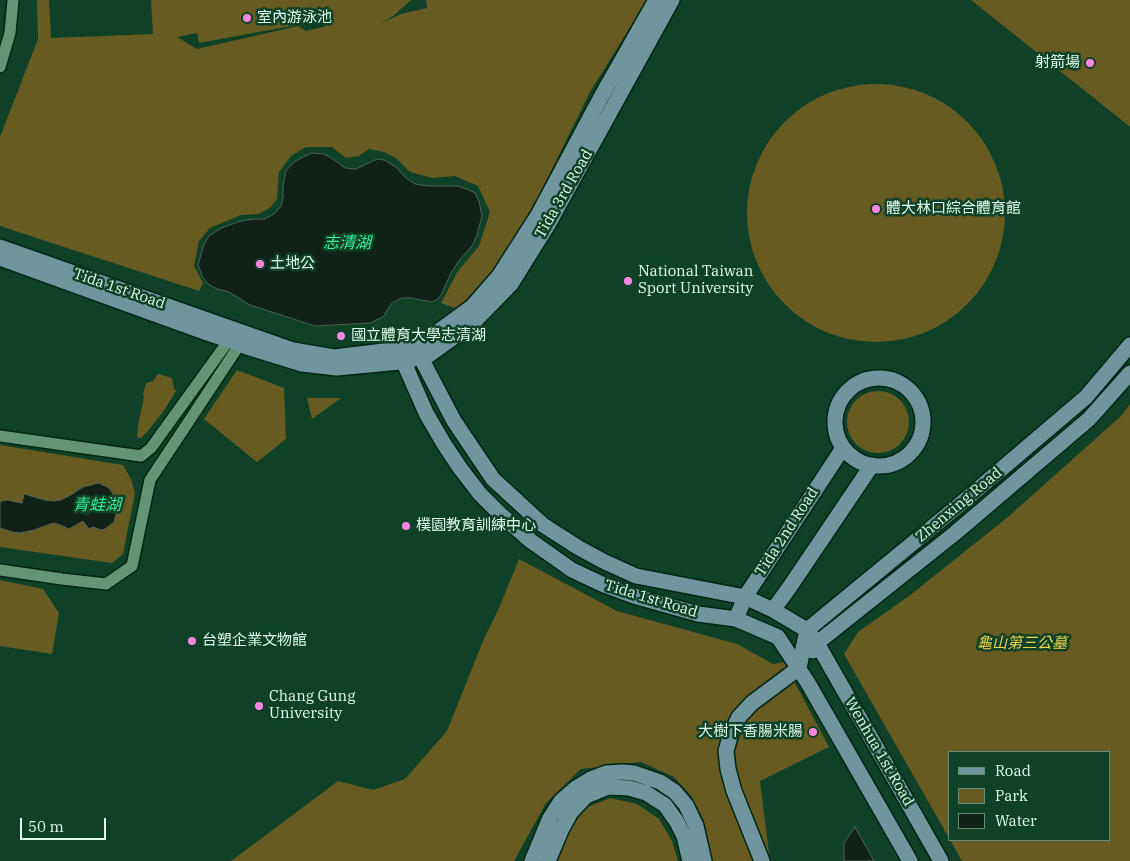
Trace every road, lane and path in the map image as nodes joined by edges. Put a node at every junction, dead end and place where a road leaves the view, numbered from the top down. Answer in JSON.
{"nodes":[{"id":1,"x":13,"y":0,"type":"edge"},
{"id":2,"x":656,"y":0,"type":"edge"},
{"id":3,"x":672,"y":0,"type":"edge"},
{"id":4,"x":0,"y":67,"type":"edge"},
{"id":5,"x":0,"y":247,"type":"edge"},
{"id":6,"x":0,"y":258,"type":"edge"},
{"id":7,"x":236,"y":338,"type":"junction"},
{"id":8,"x":1130,"y":345,"type":"edge"},
{"id":9,"x":419,"y":354,"type":"junction"},
{"id":10,"x":400,"y":355,"type":"junction"},
{"id":11,"x":1130,"y":373,"type":"edge"},
{"id":12,"x":0,"y":436,"type":"edge"},
{"id":13,"x":843,"y":448,"type":"junction"},
{"id":14,"x":872,"y":465,"type":"junction"},
{"id":15,"x":0,"y":570,"type":"edge"},
{"id":16,"x":745,"y":597,"type":"junction"},
{"id":17,"x":773,"y":610,"type":"junction"},
{"id":18,"x":736,"y":619,"type":"junction"},
{"id":19,"x":807,"y":630,"type":"junction"},
{"id":20,"x":817,"y":642,"type":"junction"},
{"id":21,"x":801,"y":671,"type":"junction"},
{"id":22,"x":532,"y":861,"type":"edge"},
{"id":23,"x":548,"y":861,"type":"edge"},
{"id":24,"x":690,"y":861,"type":"edge"},
{"id":25,"x":704,"y":861,"type":"edge"},
{"id":26,"x":762,"y":861,"type":"edge"},
{"id":27,"x":770,"y":861,"type":"edge"},
{"id":28,"x":910,"y":861,"type":"edge"},
{"id":29,"x":941,"y":861,"type":"edge"}],
"edges":[{"from":1,"to":4,"type":"street"},
{"from":2,"to":9,"type":"street","name":"Tida 3rd Road"},
{"from":3,"to":9,"type":"street","name":"Tida 3rd Road"},
{"from":5,"to":7,"type":"street","name":"Tida 1st Road"},
{"from":6,"to":7,"type":"street","name":"Tida 1st Road"},
{"from":7,"to":10,"type":"street","name":"Tida 1st Road"},
{"from":7,"to":12,"type":"street"},
{"from":7,"to":15,"type":"street"},
{"from":8,"to":19,"type":"street","name":"Zhenxing Road"},
{"from":9,"to":10,"type":"street","name":"Tida 1st Road"},
{"from":9,"to":16,"type":"street","name":"Tida 1st Road"},
{"from":10,"to":18,"type":"street","name":"Tida 1st Road"},
{"from":11,"to":20,"type":"street","name":"Zhenxing Road"},
{"from":13,"to":14,"type":"street"},
{"from":13,"to":14,"type":"street"},
{"from":13,"to":16,"type":"street","name":"Tida 2nd Road"},
{"from":14,"to":17,"type":"street"},
{"from":16,"to":17,"type":"street","name":"Tida 1st Road"},
{"from":16,"to":18,"type":"street","name":"Tida 2nd Road"},
{"from":17,"to":19,"type":"street","name":"Tida 1st Road"},
{"from":18,"to":21,"type":"street","name":"Tida 1st Road"},
{"from":19,"to":20,"type":"street","name":"Tida 1st Road"},
{"from":19,"to":21,"type":"street"},
{"from":20,"to":21,"type":"street","name":"Zhenxing Road"},
{"from":20,"to":29,"type":"street","name":"Wenhua 1st Road"},
{"from":21,"to":26,"type":"street"},
{"from":21,"to":27,"type":"street"},
{"from":21,"to":28,"type":"street","name":"Wenhua 1st Road"},
{"from":22,"to":25,"type":"street"},
{"from":23,"to":24,"type":"street"}]}
